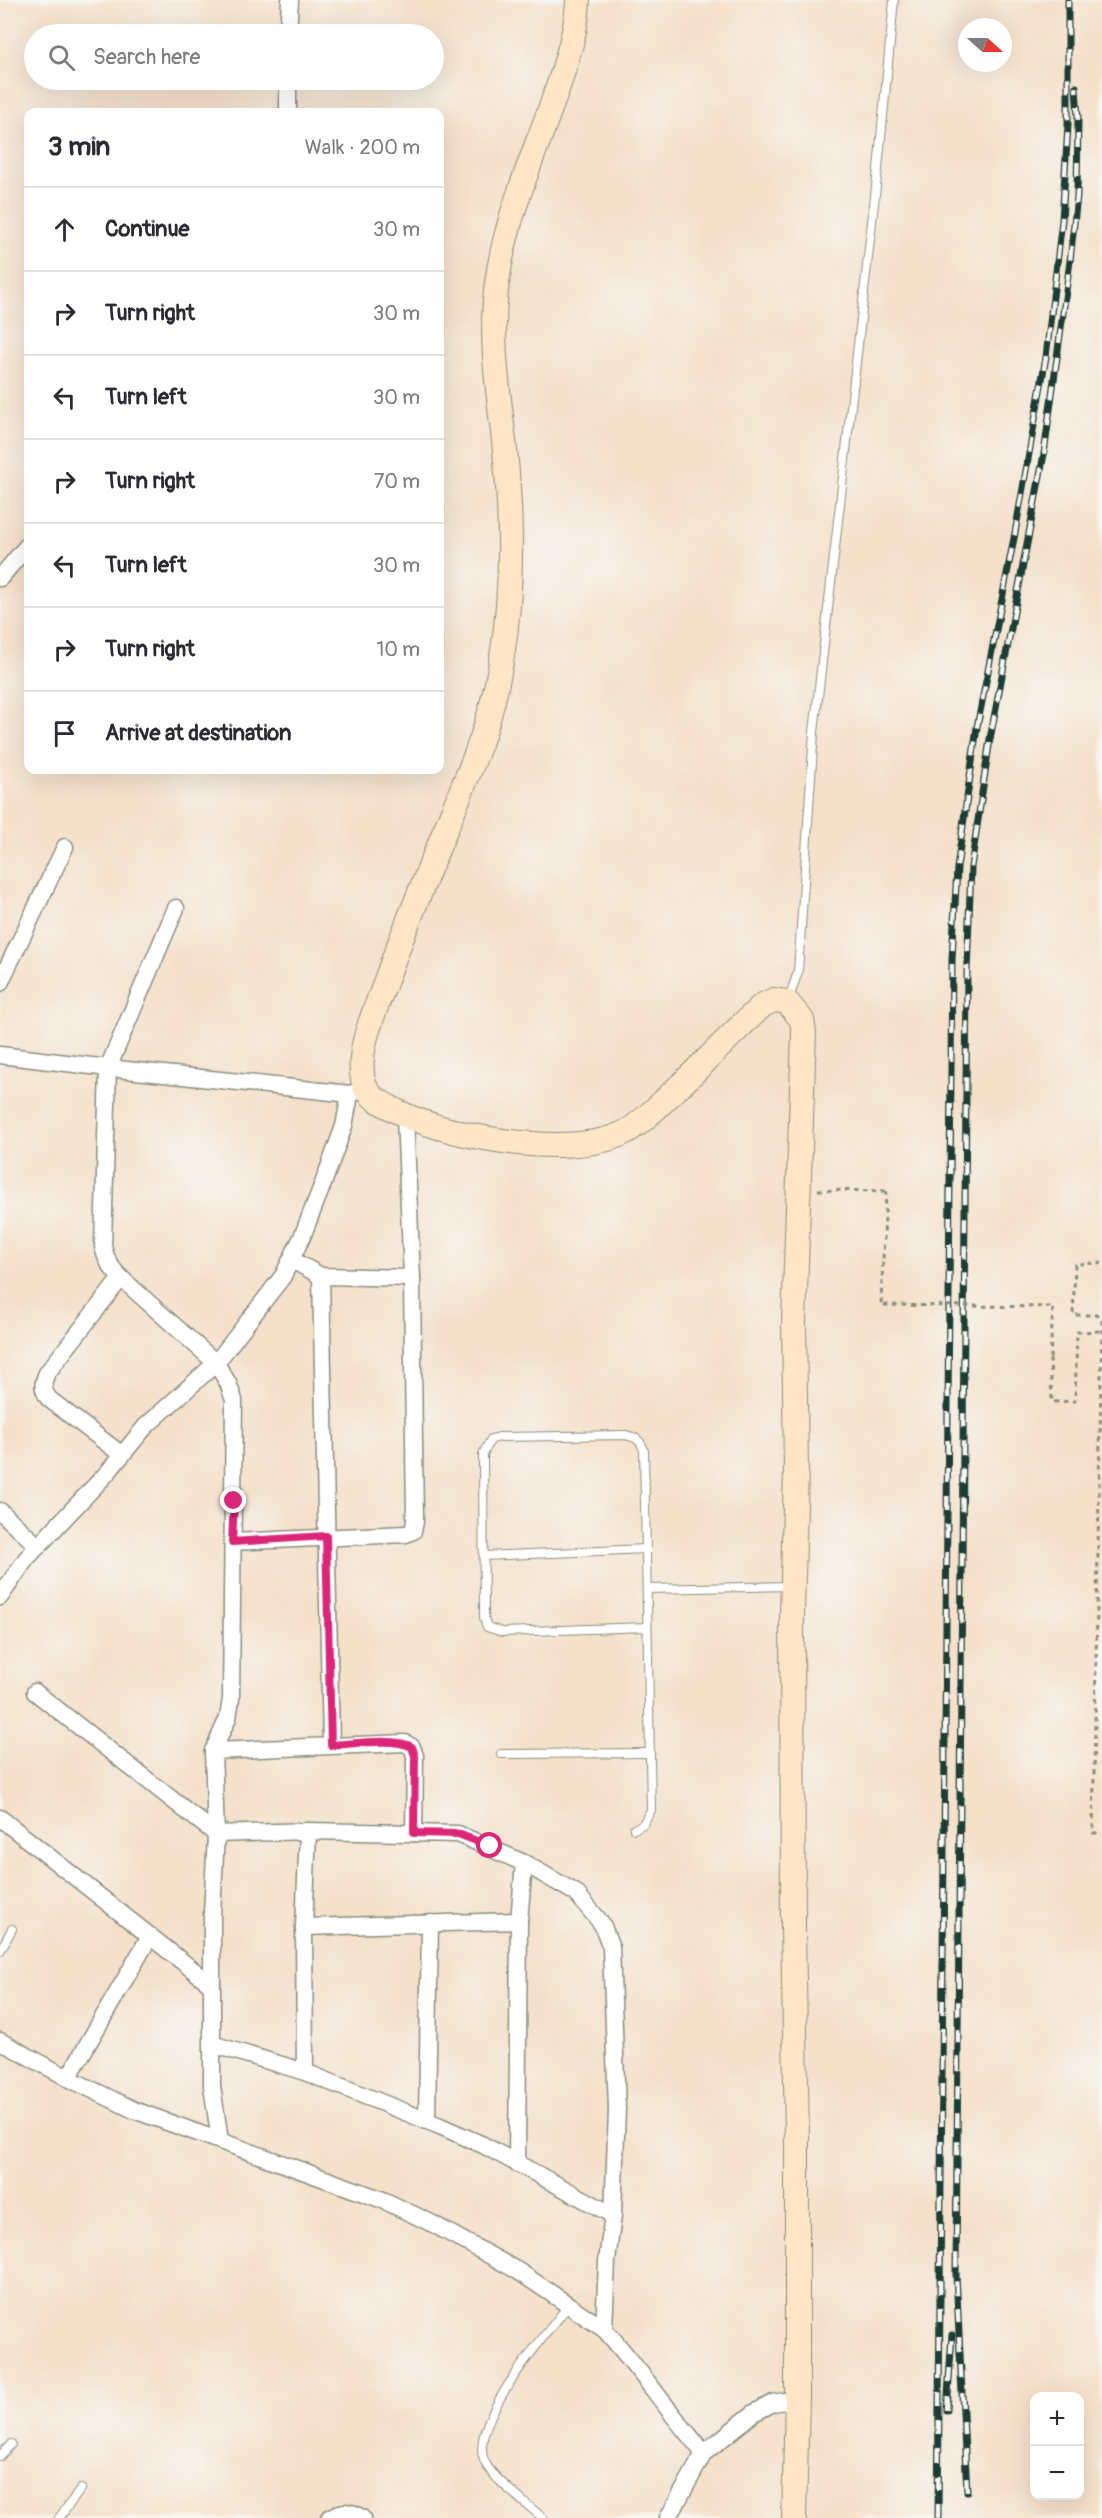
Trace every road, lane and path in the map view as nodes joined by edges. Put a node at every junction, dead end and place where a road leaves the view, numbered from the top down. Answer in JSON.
{"nodes":[{"id":1,"x":290,"y":0,"type":"edge"},
{"id":2,"x":578,"y":0,"type":"edge"},
{"id":3,"x":894,"y":0,"type":"edge"},
{"id":4,"x":289,"y":24,"type":"edge"},
{"id":5,"x":288,"y":90,"type":"edge"},
{"id":6,"x":288,"y":108,"type":"edge"},
{"id":7,"x":24,"y":550,"type":"edge"},
{"id":8,"x":0,"y":578,"type":"edge"},
{"id":9,"x":65,"y":848,"type":"dead end"},
{"id":10,"x":176,"y":908,"type":"dead end"},
{"id":11,"x":0,"y":983,"type":"edge"},
{"id":12,"x":787,"y":1002,"type":"junction"},
{"id":13,"x":0,"y":1055,"type":"edge"},
{"id":14,"x":108,"y":1068,"type":"junction"},
{"id":15,"x":358,"y":1091,"type":"junction"},
{"id":16,"x":405,"y":1117,"type":"junction"},
{"id":17,"x":799,"y":1190,"type":"junction"},
{"id":18,"x":292,"y":1260,"type":"junction"},
{"id":19,"x":1102,"y":1263,"type":"edge"},
{"id":20,"x":321,"y":1276,"type":"junction"},
{"id":21,"x":121,"y":1278,"type":"junction"},
{"id":22,"x":412,"y":1278,"type":"junction"},
{"id":23,"x":1102,"y":1315,"type":"edge"},
{"id":24,"x":1102,"y":1320,"type":"edge"},
{"id":25,"x":1102,"y":1331,"type":"edge"},
{"id":26,"x":216,"y":1363,"type":"junction"},
{"id":27,"x":122,"y":1455,"type":"junction"},
{"id":28,"x":0,"y":1511,"type":"edge"},
{"id":29,"x":326,"y":1536,"type":"junction"},
{"id":30,"x":232,"y":1542,"type":"junction"},
{"id":31,"x":38,"y":1546,"type":"junction"},
{"id":32,"x":646,"y":1549,"type":"junction"},
{"id":33,"x":484,"y":1556,"type":"junction"},
{"id":34,"x":792,"y":1586,"type":"junction"},
{"id":35,"x":647,"y":1589,"type":"junction"},
{"id":36,"x":0,"y":1597,"type":"edge"},
{"id":37,"x":647,"y":1627,"type":"junction"},
{"id":38,"x":35,"y":1692,"type":"dead end"},
{"id":39,"x":331,"y":1745,"type":"junction"},
{"id":40,"x":213,"y":1750,"type":"junction"},
{"id":41,"x":650,"y":1753,"type":"junction"},
{"id":42,"x":501,"y":1754,"type":"dead end"},
{"id":43,"x":0,"y":1818,"type":"edge"},
{"id":44,"x":634,"y":1829,"type":"dead end"},
{"id":45,"x":308,"y":1832,"type":"junction"},
{"id":46,"x":414,"y":1833,"type":"junction"},
{"id":47,"x":1102,"y":1833,"type":"edge"},
{"id":48,"x":216,"y":1834,"type":"junction"},
{"id":49,"x":524,"y":1863,"type":"junction"},
{"id":50,"x":519,"y":1921,"type":"junction"},
{"id":51,"x":430,"y":1923,"type":"junction"},
{"id":52,"x":304,"y":1927,"type":"junction"},
{"id":53,"x":12,"y":1929,"type":"dead end"},
{"id":54,"x":150,"y":1936,"type":"junction"},
{"id":55,"x":0,"y":1951,"type":"edge"},
{"id":56,"x":212,"y":1985,"type":"junction"},
{"id":57,"x":0,"y":2041,"type":"edge"},
{"id":58,"x":212,"y":2044,"type":"junction"},
{"id":59,"x":304,"y":2072,"type":"junction"},
{"id":60,"x":68,"y":2078,"type":"junction"},
{"id":61,"x":427,"y":2121,"type":"junction"},
{"id":62,"x":220,"y":2141,"type":"junction"},
{"id":63,"x":517,"y":2164,"type":"junction"},
{"id":64,"x":613,"y":2215,"type":"junction"},
{"id":65,"x":568,"y":2306,"type":"junction"},
{"id":66,"x":604,"y":2330,"type":"junction"},
{"id":67,"x":797,"y":2398,"type":"junction"},
{"id":68,"x":11,"y":2444,"type":"dead end"},
{"id":69,"x":704,"y":2453,"type":"junction"},
{"id":70,"x":0,"y":2456,"type":"edge"},
{"id":71,"x":81,"y":2489,"type":"dead end"},
{"id":72,"x":59,"y":2518,"type":"edge"},
{"id":73,"x":330,"y":2518,"type":"edge"},
{"id":74,"x":362,"y":2518,"type":"edge"},
{"id":75,"x":543,"y":2518,"type":"edge"},
{"id":76,"x":668,"y":2518,"type":"edge"},
{"id":77,"x":794,"y":2518,"type":"edge"}],
"edges":[{"from":1,"to":4,"type":"street"},
{"from":2,"to":15,"type":"street"},
{"from":3,"to":12,"type":"lane"},
{"from":5,"to":6,"type":"street"},
{"from":7,"to":8,"type":"street"},
{"from":9,"to":11,"type":"street"},
{"from":10,"to":14,"type":"street"},
{"from":12,"to":16,"type":"street"},
{"from":12,"to":17,"type":"street"},
{"from":13,"to":14,"type":"street"},
{"from":14,"to":15,"type":"street"},
{"from":14,"to":21,"type":"street"},
{"from":15,"to":16,"type":"street"},
{"from":15,"to":18,"type":"street"},
{"from":16,"to":22,"type":"street"},
{"from":17,"to":25,"type":"path","bridge":true},
{"from":17,"to":34,"type":"street"},
{"from":18,"to":20,"type":"street"},
{"from":18,"to":26,"type":"street"},
{"from":19,"to":23,"type":"path"},
{"from":20,"to":22,"type":"street"},
{"from":20,"to":29,"type":"street"},
{"from":21,"to":26,"type":"street"},
{"from":21,"to":27,"type":"street"},
{"from":22,"to":29,"type":"street"},
{"from":24,"to":25,"type":"path"},
{"from":25,"to":47,"type":"path"},
{"from":26,"to":27,"type":"street"},
{"from":26,"to":30,"type":"street"},
{"from":27,"to":31,"type":"street"},
{"from":28,"to":31,"type":"street"},
{"from":29,"to":30,"type":"street"},
{"from":29,"to":39,"type":"street"},
{"from":30,"to":40,"type":"street"},
{"from":31,"to":36,"type":"street"},
{"from":32,"to":33,"type":"lane"},
{"from":32,"to":33,"type":"lane"},
{"from":32,"to":35,"type":"lane"},
{"from":33,"to":37,"type":"lane"},
{"from":34,"to":35,"type":"lane"},
{"from":34,"to":67,"type":"street"},
{"from":35,"to":37,"type":"lane"},
{"from":37,"to":41,"type":"lane"},
{"from":38,"to":48,"type":"street"},
{"from":39,"to":40,"type":"street"},
{"from":39,"to":46,"type":"street"},
{"from":40,"to":48,"type":"street"},
{"from":41,"to":42,"type":"lane"},
{"from":41,"to":44,"type":"lane"},
{"from":43,"to":54,"type":"street"},
{"from":45,"to":46,"type":"street"},
{"from":45,"to":48,"type":"street"},
{"from":45,"to":52,"type":"street"},
{"from":46,"to":49,"type":"street"},
{"from":48,"to":56,"type":"street"},
{"from":49,"to":50,"type":"street"},
{"from":49,"to":64,"type":"street"},
{"from":50,"to":51,"type":"street"},
{"from":50,"to":63,"type":"street"},
{"from":51,"to":52,"type":"street"},
{"from":51,"to":61,"type":"street"},
{"from":52,"to":59,"type":"street"},
{"from":53,"to":55,"type":"lane"},
{"from":54,"to":56,"type":"street"},
{"from":54,"to":60,"type":"street"},
{"from":56,"to":58,"type":"street"},
{"from":57,"to":60,"type":"street"},
{"from":58,"to":59,"type":"street"},
{"from":58,"to":62,"type":"street"},
{"from":59,"to":61,"type":"street"},
{"from":60,"to":62,"type":"street"},
{"from":61,"to":63,"type":"street"},
{"from":62,"to":65,"type":"street"},
{"from":63,"to":64,"type":"street"},
{"from":64,"to":66,"type":"street"},
{"from":65,"to":66,"type":"street"},
{"from":65,"to":75,"type":"lane"},
{"from":66,"to":69,"type":"street"},
{"from":67,"to":69,"type":"street"},
{"from":67,"to":77,"type":"street"},
{"from":68,"to":70,"type":"lane"},
{"from":69,"to":76,"type":"street"},
{"from":71,"to":72,"type":"lane"},
{"from":73,"to":74,"type":"street"}]}
